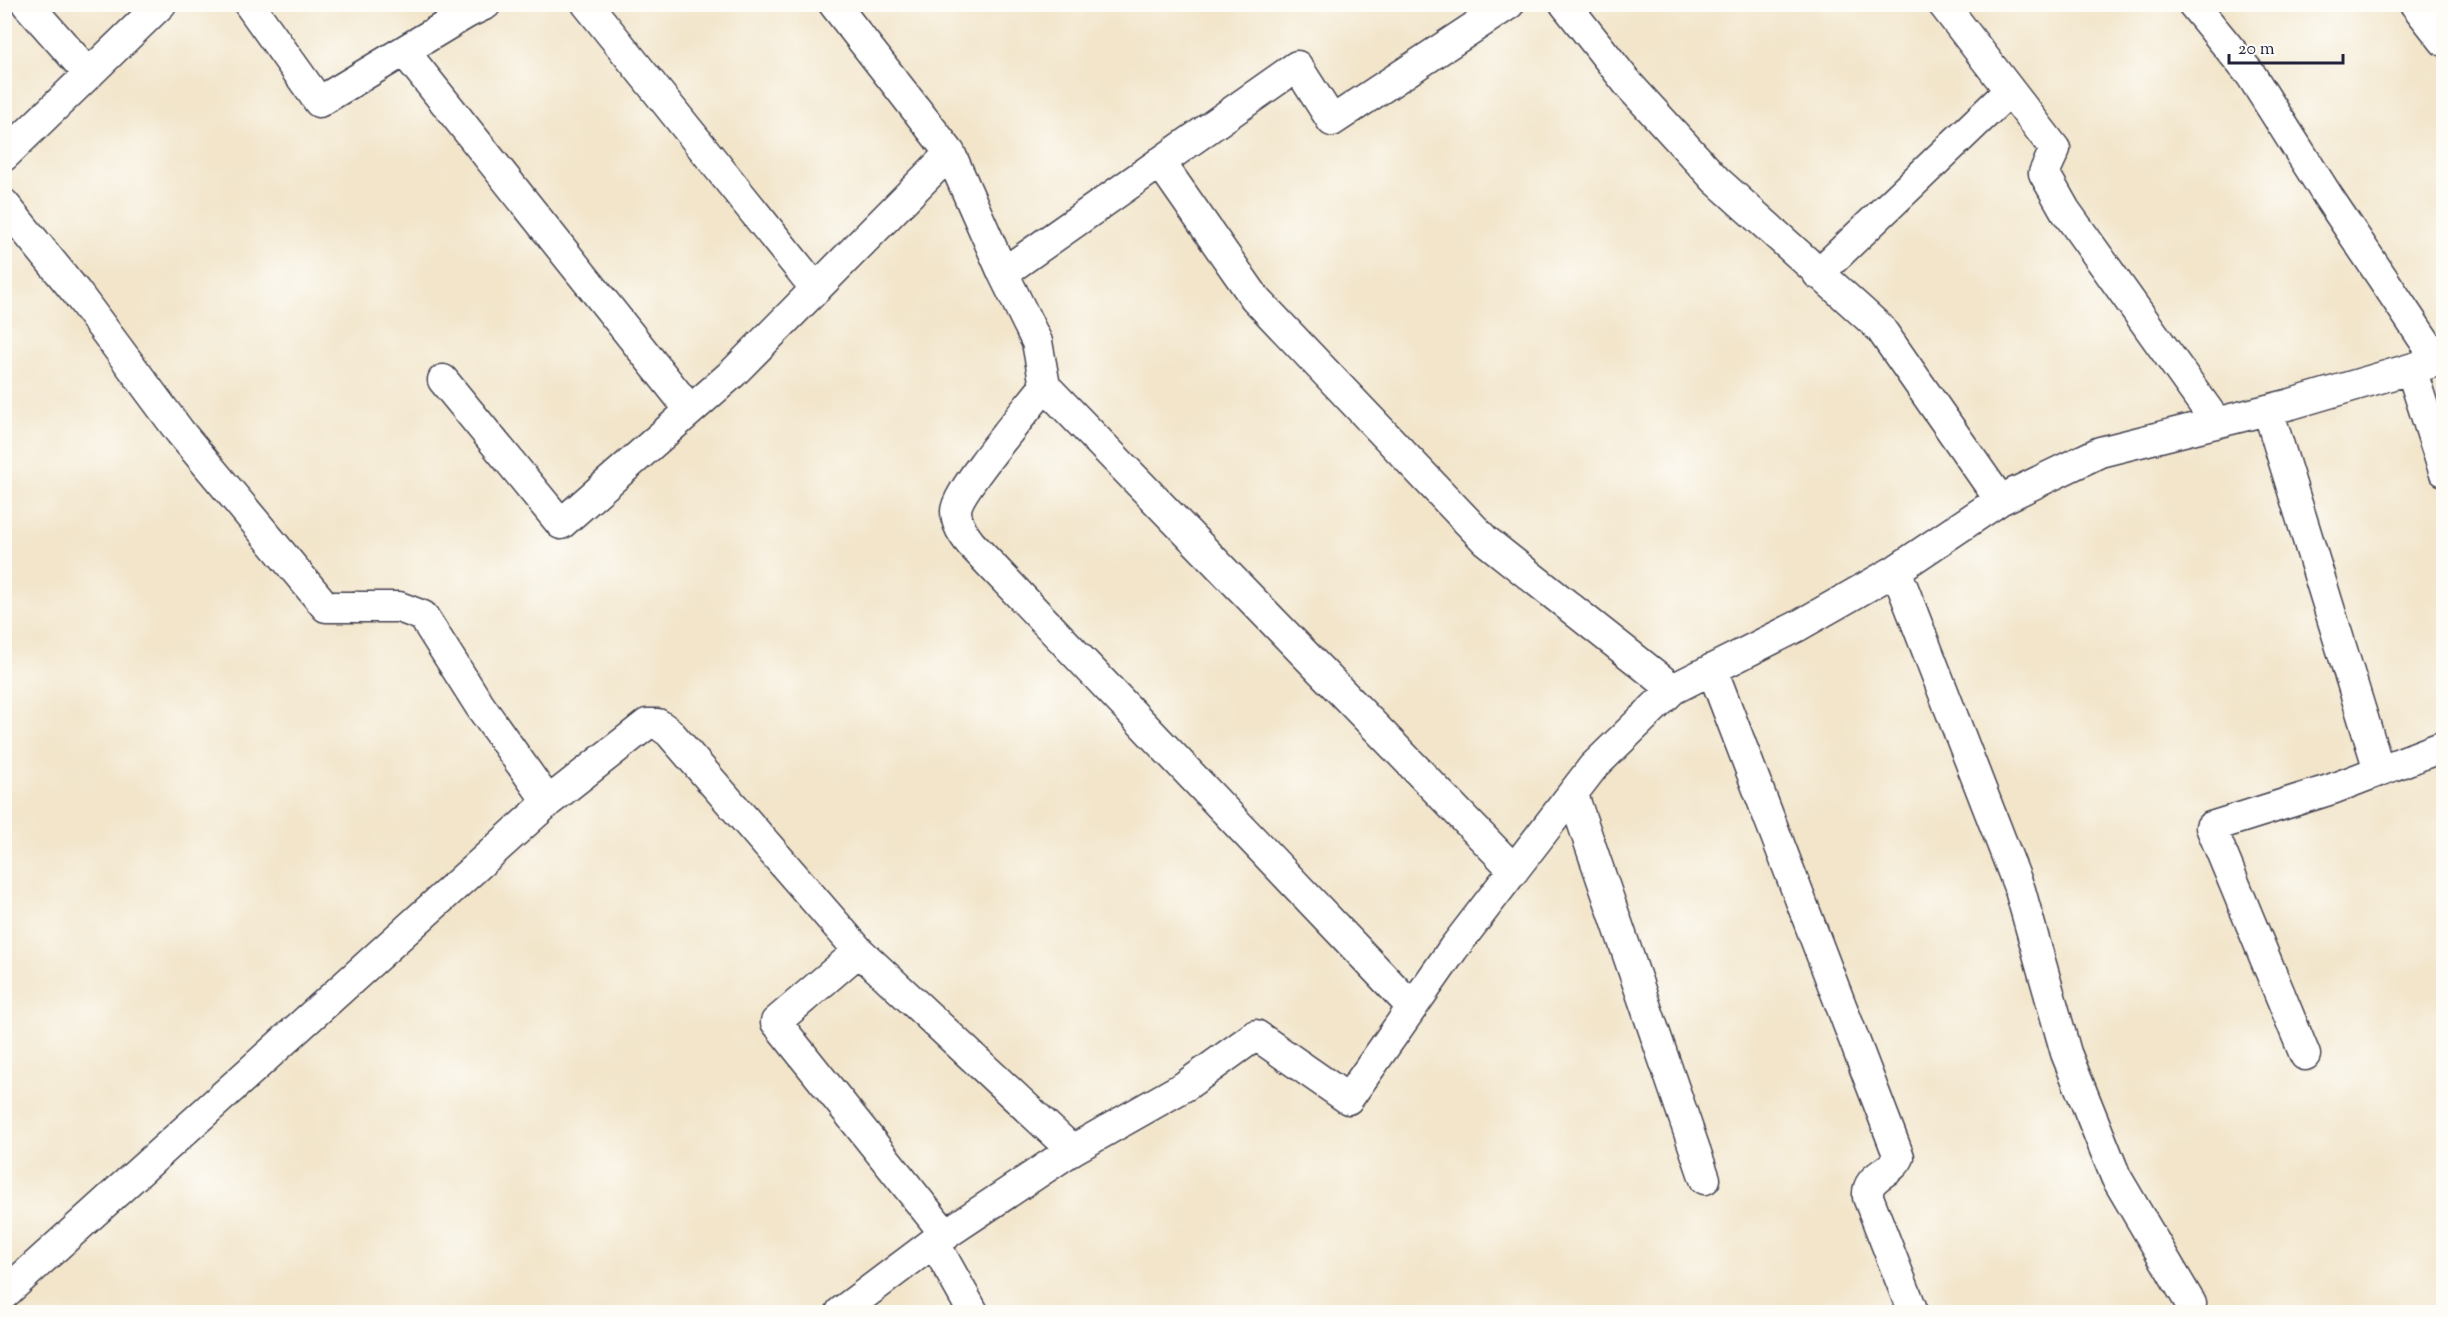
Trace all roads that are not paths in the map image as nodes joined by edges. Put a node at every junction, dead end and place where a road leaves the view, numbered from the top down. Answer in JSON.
{"nodes":[{"id":1,"x":27,"y":4,"type":"edge"},
{"id":2,"x":161,"y":4,"type":"edge"},
{"id":3,"x":249,"y":4,"type":"edge"},
{"id":4,"x":486,"y":4,"type":"edge"},
{"id":5,"x":587,"y":4,"type":"edge"},
{"id":6,"x":834,"y":4,"type":"edge"},
{"id":7,"x":1509,"y":4,"type":"edge"},
{"id":8,"x":1565,"y":4,"type":"edge"},
{"id":9,"x":1943,"y":4,"type":"edge"},
{"id":10,"x":2193,"y":4,"type":"edge"},
{"id":11,"x":2415,"y":4,"type":"edge"},
{"id":12,"x":2444,"y":41,"type":"edge"},
{"id":13,"x":404,"y":51,"type":"junction"},
{"id":14,"x":89,"y":74,"type":"junction"},
{"id":15,"x":2009,"y":91,"type":"junction"},
{"id":16,"x":950,"y":153,"type":"junction"},
{"id":17,"x":4,"y":156,"type":"edge"},
{"id":18,"x":1160,"y":162,"type":"junction"},
{"id":19,"x":4,"y":204,"type":"edge"},
{"id":20,"x":1003,"y":273,"type":"junction"},
{"id":21,"x":1818,"y":274,"type":"junction"},
{"id":22,"x":816,"y":289,"type":"junction"},
{"id":23,"x":2431,"y":363,"type":"edge"},
{"id":24,"x":443,"y":380,"type":"dead end"},
{"id":25,"x":1045,"y":386,"type":"junction"},
{"id":26,"x":690,"y":410,"type":"junction"},
{"id":27,"x":2268,"y":410,"type":"junction"},
{"id":28,"x":2217,"y":423,"type":"junction"},
{"id":29,"x":2444,"y":471,"type":"edge"},
{"id":30,"x":2000,"y":500,"type":"junction"},
{"id":31,"x":1896,"y":570,"type":"junction"},
{"id":32,"x":1712,"y":669,"type":"junction"},
{"id":33,"x":1673,"y":688,"type":"junction"},
{"id":34,"x":2444,"y":746,"type":"edge"},
{"id":35,"x":2379,"y":770,"type":"junction"},
{"id":36,"x":1573,"y":795,"type":"junction"},
{"id":37,"x":548,"y":802,"type":"junction"},
{"id":38,"x":1514,"y":870,"type":"junction"},
{"id":39,"x":859,"y":951,"type":"junction"},
{"id":40,"x":1412,"y":1007,"type":"junction"},
{"id":41,"x":2306,"y":1055,"type":"dead end"},
{"id":42,"x":1072,"y":1150,"type":"junction"},
{"id":43,"x":1705,"y":1179,"type":"dead end"},
{"id":44,"x":940,"y":1239,"type":"junction"},
{"id":45,"x":4,"y":1294,"type":"edge"},
{"id":46,"x":2191,"y":1304,"type":"dead end"},
{"id":47,"x":841,"y":1312,"type":"edge"},
{"id":48,"x":973,"y":1312,"type":"edge"},
{"id":49,"x":1913,"y":1312,"type":"edge"}],
"edges":[{"from":1,"to":14,"type":"street"},
{"from":2,"to":14,"type":"street"},
{"from":3,"to":13,"type":"street"},
{"from":4,"to":13,"type":"street"},
{"from":5,"to":22,"type":"street"},
{"from":6,"to":16,"type":"street"},
{"from":7,"to":18,"type":"street"},
{"from":8,"to":21,"type":"street"},
{"from":9,"to":15,"type":"street"},
{"from":10,"to":23,"type":"street"},
{"from":11,"to":12,"type":"street"},
{"from":13,"to":26,"type":"street"},
{"from":14,"to":17,"type":"street"},
{"from":15,"to":21,"type":"street"},
{"from":15,"to":28,"type":"street"},
{"from":16,"to":20,"type":"street"},
{"from":16,"to":22,"type":"street"},
{"from":18,"to":20,"type":"street"},
{"from":18,"to":33,"type":"street"},
{"from":19,"to":37,"type":"street"},
{"from":20,"to":25,"type":"street"},
{"from":21,"to":30,"type":"street"},
{"from":22,"to":26,"type":"street"},
{"from":23,"to":27,"type":"street"},
{"from":23,"to":29,"type":"street"},
{"from":24,"to":26,"type":"street"},
{"from":25,"to":38,"type":"street"},
{"from":25,"to":40,"type":"street"},
{"from":27,"to":28,"type":"street"},
{"from":27,"to":35,"type":"street"},
{"from":28,"to":30,"type":"street"},
{"from":30,"to":31,"type":"street"},
{"from":31,"to":32,"type":"street"},
{"from":31,"to":46,"type":"street"},
{"from":32,"to":33,"type":"street"},
{"from":32,"to":49,"type":"street"},
{"from":33,"to":36,"type":"street"},
{"from":34,"to":35,"type":"street"},
{"from":35,"to":41,"type":"street"},
{"from":36,"to":38,"type":"street"},
{"from":36,"to":43,"type":"street"},
{"from":37,"to":39,"type":"street"},
{"from":37,"to":45,"type":"street"},
{"from":38,"to":40,"type":"street"},
{"from":39,"to":42,"type":"street"},
{"from":39,"to":44,"type":"street"},
{"from":40,"to":42,"type":"street"},
{"from":42,"to":44,"type":"street"},
{"from":44,"to":47,"type":"street"},
{"from":44,"to":48,"type":"street"}]}
